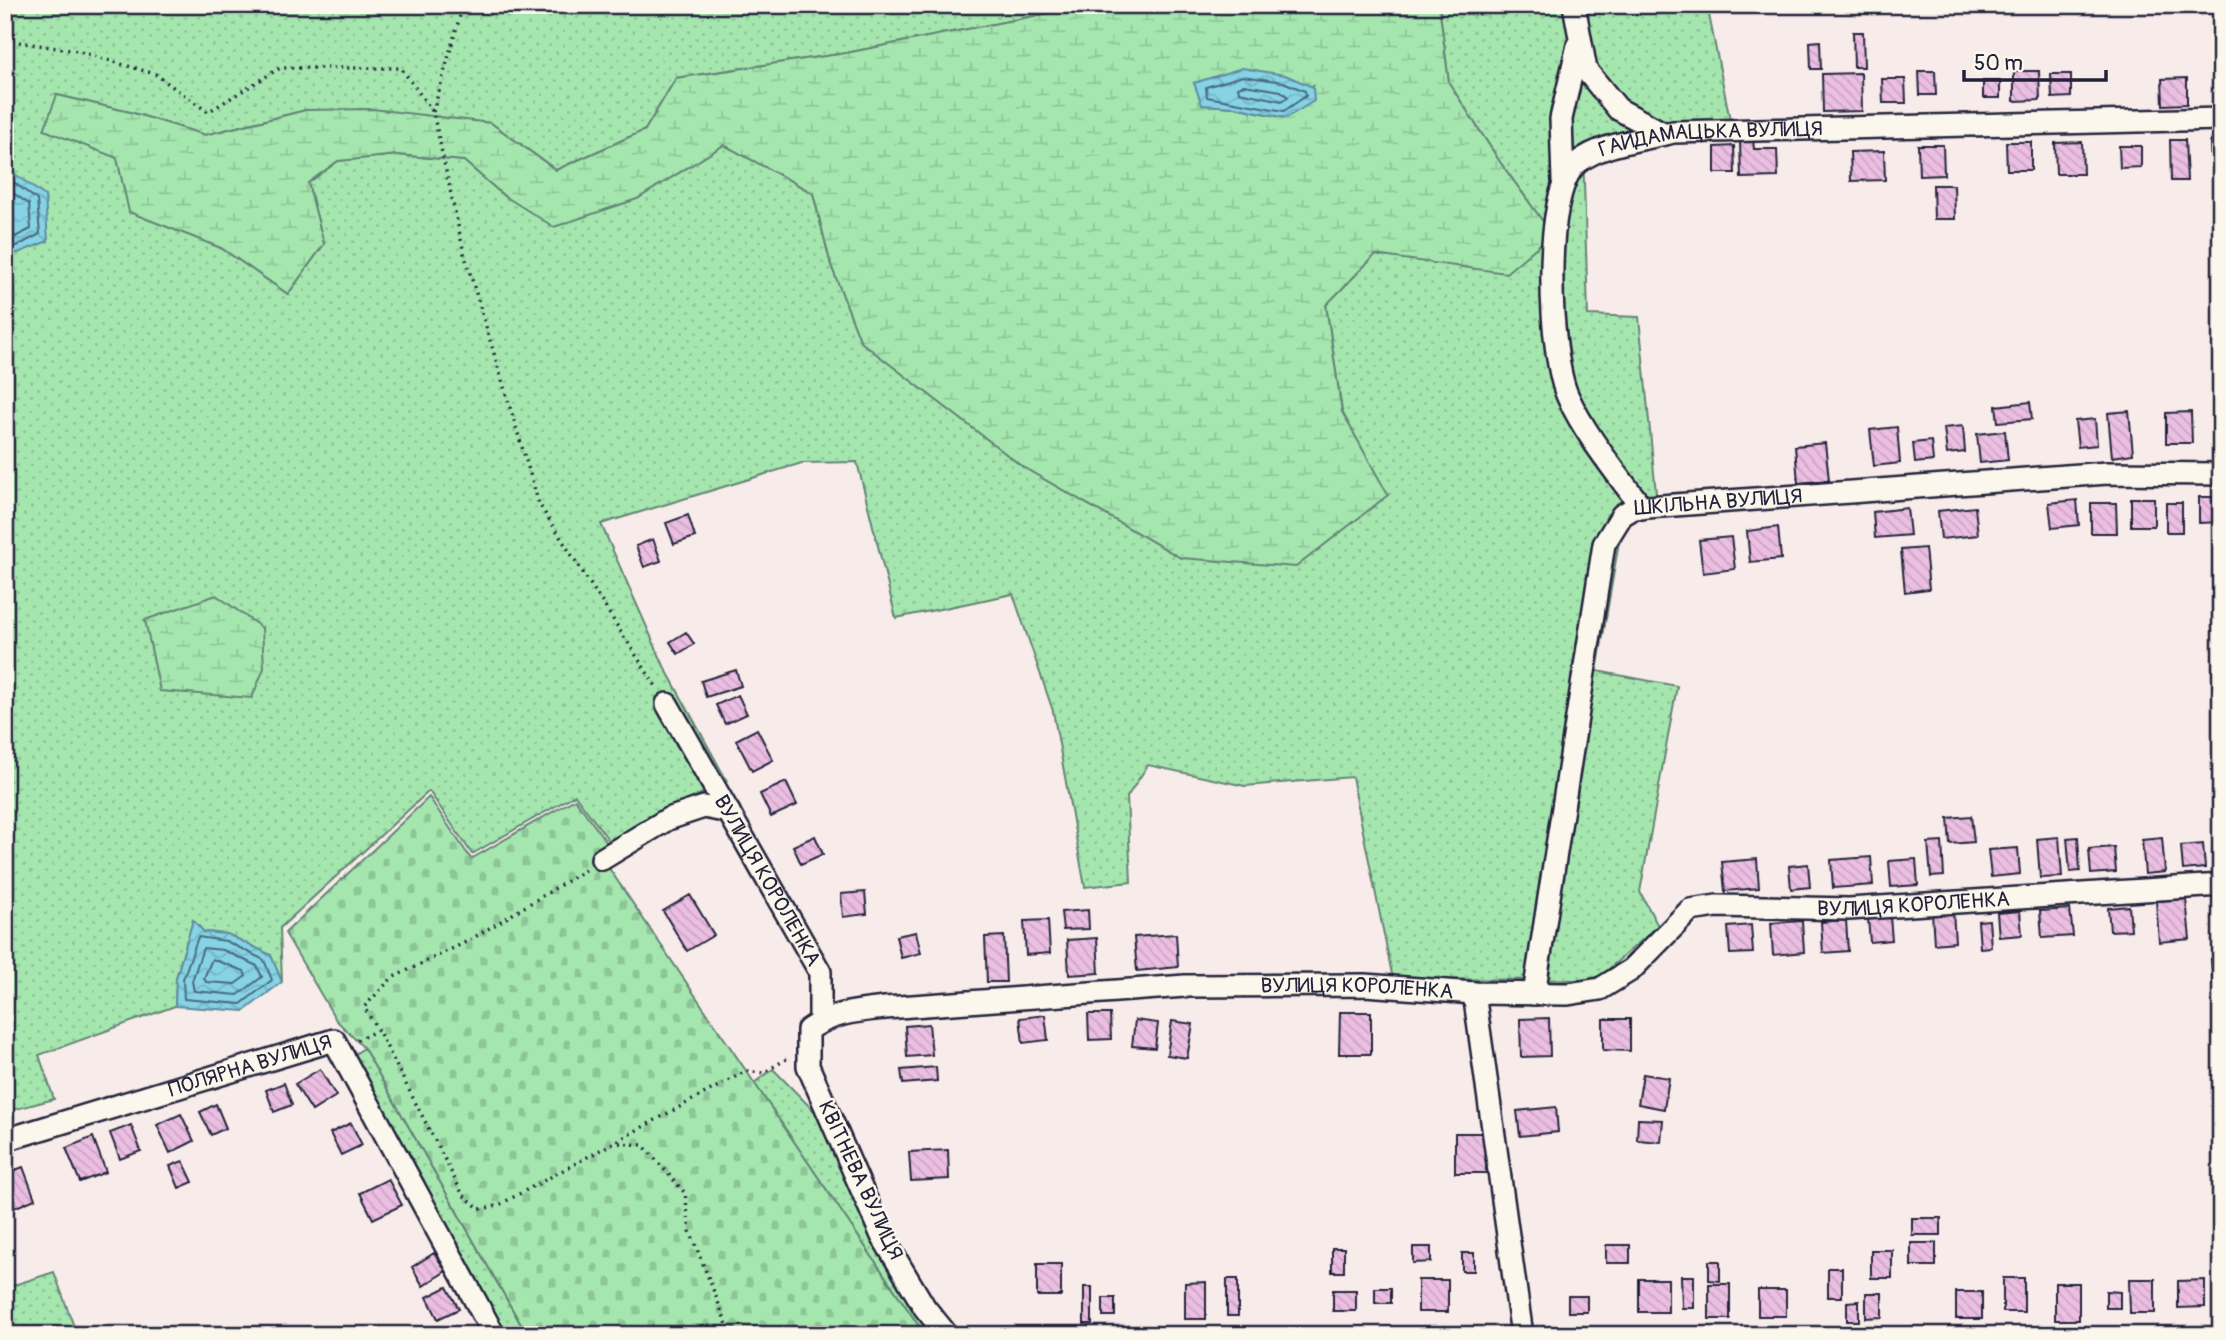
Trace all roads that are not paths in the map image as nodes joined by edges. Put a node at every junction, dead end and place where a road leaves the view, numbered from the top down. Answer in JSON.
{"nodes":[{"id":1,"x":1574,"y":5,"type":"edge"},
{"id":2,"x":1580,"y":36,"type":"junction"},
{"id":3,"x":2221,"y":119,"type":"edge"},
{"id":4,"x":1665,"y":134,"type":"junction"},
{"id":5,"x":1563,"y":181,"type":"junction"},
{"id":6,"x":2221,"y":474,"type":"edge"},
{"id":7,"x":1642,"y":508,"type":"junction"},
{"id":8,"x":667,"y":704,"type":"road end"},
{"id":9,"x":729,"y":811,"type":"junction"},
{"id":10,"x":602,"y":859,"type":"road end"},
{"id":11,"x":2221,"y":886,"type":"edge"},
{"id":12,"x":1474,"y":993,"type":"junction"},
{"id":13,"x":1534,"y":993,"type":"junction"},
{"id":14,"x":814,"y":1025,"type":"junction"},
{"id":15,"x":5,"y":1140,"type":"edge"},
{"id":16,"x":494,"y":1335,"type":"edge"},
{"id":17,"x":947,"y":1335,"type":"edge"},
{"id":18,"x":1522,"y":1335,"type":"edge"}],
"edges":[{"from":1,"to":2,"type":"street"},
{"from":2,"to":4,"type":"street"},
{"from":2,"to":5,"type":"street"},
{"from":3,"to":4,"type":"street","name":"ГАЙДАМАЦЬКА ВУЛИЦЯ"},
{"from":4,"to":5,"type":"street","name":"ГАЙДАМАЦЬКА ВУЛИЦЯ"},
{"from":5,"to":7,"type":"street"},
{"from":6,"to":7,"type":"street","name":"ШКІЛЬНА ВУЛИЦЯ"},
{"from":7,"to":13,"type":"street","name":"ШКІЛЬНА ВУЛИЦЯ"},
{"from":8,"to":9,"type":"street","name":"ВУЛИЦЯ КОРОЛЕНКА"},
{"from":9,"to":10,"type":"street"},
{"from":9,"to":14,"type":"street","name":"ВУЛИЦЯ КОРОЛЕНКА"},
{"from":11,"to":13,"type":"street","name":"ВУЛИЦЯ КОРОЛЕНКА"},
{"from":12,"to":13,"type":"street","name":"ВУЛИЦЯ КОРОЛЕНКА"},
{"from":12,"to":14,"type":"street","name":"ВУЛИЦЯ КОРОЛЕНКА"},
{"from":12,"to":18,"type":"street"},
{"from":14,"to":17,"type":"street","name":"КВІТНЕВА ВУЛИЦЯ"},
{"from":15,"to":16,"type":"street","name":"ПОЛЯРНА ВУЛИЦЯ"}]}
